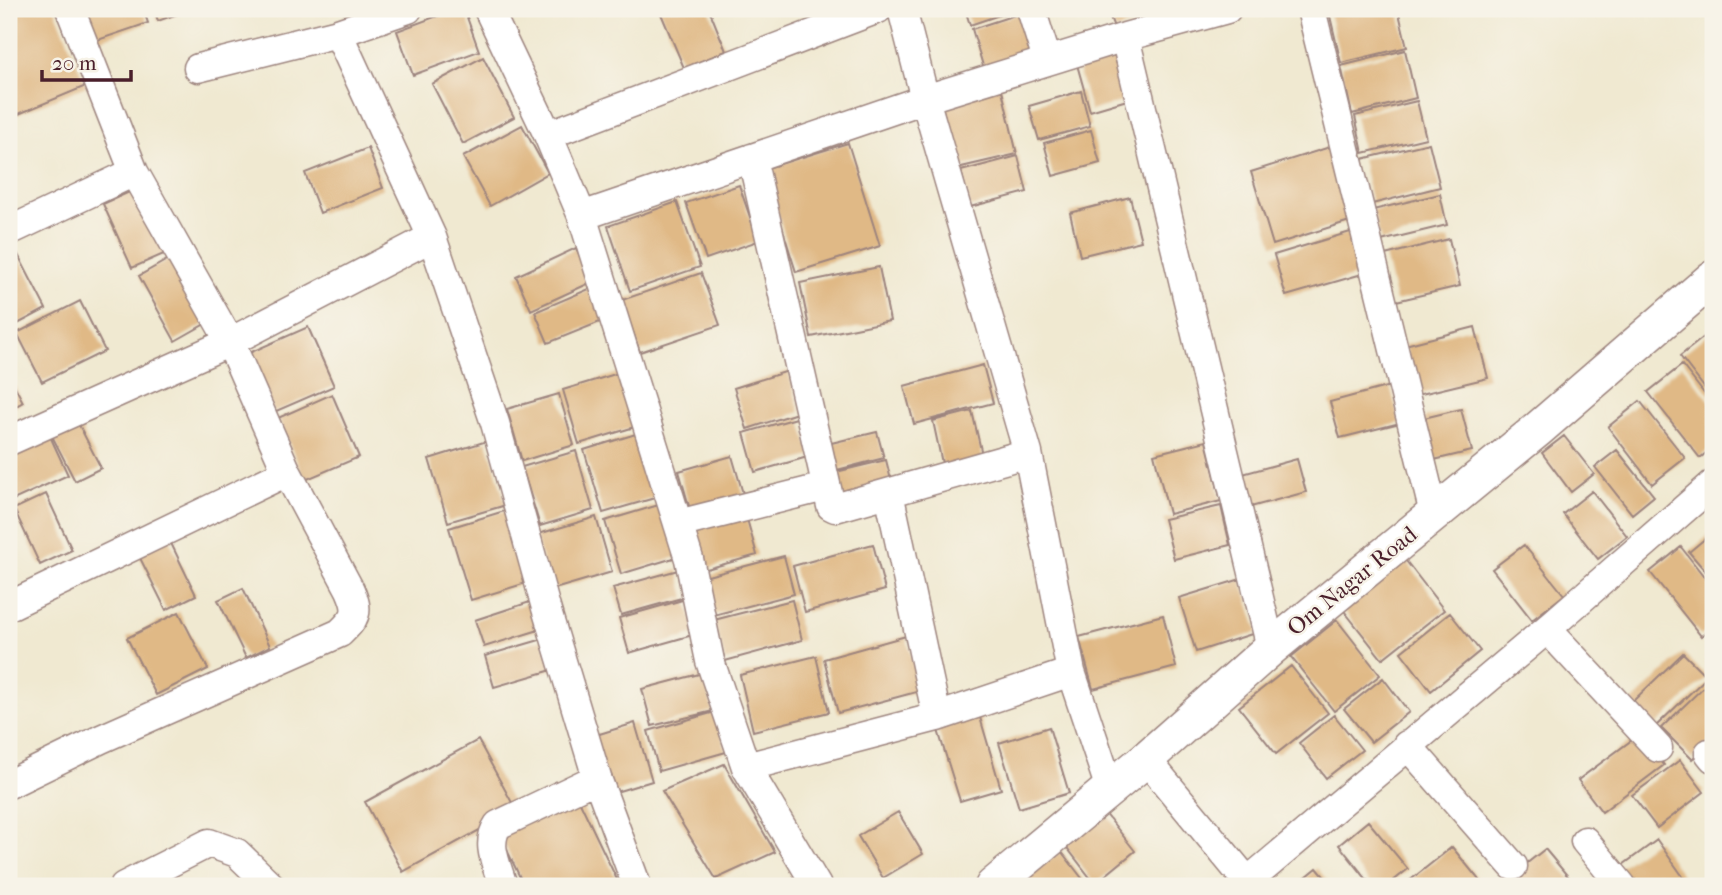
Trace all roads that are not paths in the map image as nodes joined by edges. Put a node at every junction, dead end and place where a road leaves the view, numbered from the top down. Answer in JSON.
{"nodes":[{"id":1,"x":71,"y":9,"type":"edge"},
{"id":2,"x":408,"y":9,"type":"edge"},
{"id":3,"x":488,"y":9,"type":"edge"},
{"id":4,"x":878,"y":9,"type":"edge"},
{"id":5,"x":902,"y":9,"type":"edge"},
{"id":6,"x":1031,"y":9,"type":"edge"},
{"id":7,"x":1227,"y":9,"type":"edge"},
{"id":8,"x":1311,"y":9,"type":"edge"},
{"id":9,"x":1166,"y":18,"type":"edge"},
{"id":10,"x":338,"y":33,"type":"junction"},
{"id":11,"x":1125,"y":37,"type":"junction"},
{"id":12,"x":1047,"y":60,"type":"junction"},
{"id":13,"x":198,"y":68,"type":"dead end"},
{"id":14,"x":925,"y":99,"type":"junction"},
{"id":15,"x":548,"y":135,"type":"junction"},
{"id":16,"x":752,"y":158,"type":"junction"},
{"id":17,"x":134,"y":172,"type":"junction"},
{"id":18,"x":582,"y":216,"type":"junction"},
{"id":19,"x":9,"y":230,"type":"edge"},
{"id":20,"x":432,"y":237,"type":"junction"},
{"id":21,"x":1713,"y":278,"type":"edge"},
{"id":22,"x":230,"y":342,"type":"junction"},
{"id":23,"x":9,"y":442,"type":"edge"},
{"id":24,"x":1028,"y":453,"type":"junction"},
{"id":25,"x":287,"y":472,"type":"junction"},
{"id":26,"x":1713,"y":484,"type":"edge"},
{"id":27,"x":825,"y":486,"type":"junction"},
{"id":28,"x":889,"y":494,"type":"junction"},
{"id":29,"x":1434,"y":514,"type":"junction"},
{"id":30,"x":678,"y":524,"type":"junction"},
{"id":31,"x":9,"y":606,"type":"edge"},
{"id":32,"x":1547,"y":629,"type":"junction"},
{"id":33,"x":1271,"y":648,"type":"junction"},
{"id":34,"x":1071,"y":672,"type":"junction"},
{"id":35,"x":937,"y":717,"type":"junction"},
{"id":36,"x":1407,"y":745,"type":"junction"},
{"id":37,"x":1657,"y":748,"type":"dead end"},
{"id":38,"x":1146,"y":759,"type":"junction"},
{"id":39,"x":746,"y":767,"type":"junction"},
{"id":40,"x":597,"y":778,"type":"junction"},
{"id":41,"x":9,"y":784,"type":"edge"},
{"id":42,"x":1110,"y":789,"type":"junction"},
{"id":43,"x":1585,"y":841,"type":"dead end"},
{"id":44,"x":1513,"y":866,"type":"dead end"},
{"id":45,"x":1249,"y":884,"type":"edge"},
{"id":46,"x":124,"y":886,"type":"edge"},
{"id":47,"x":271,"y":886,"type":"edge"},
{"id":48,"x":503,"y":886,"type":"edge"},
{"id":49,"x":637,"y":886,"type":"edge"},
{"id":50,"x":817,"y":886,"type":"edge"},
{"id":51,"x":993,"y":886,"type":"edge"},
{"id":52,"x":1622,"y":886,"type":"edge"}],
"edges":[{"from":1,"to":17,"type":"street"},
{"from":2,"to":10,"type":"street"},
{"from":3,"to":15,"type":"street"},
{"from":4,"to":15,"type":"street"},
{"from":5,"to":14,"type":"street"},
{"from":6,"to":12,"type":"street"},
{"from":7,"to":9,"type":"street"},
{"from":8,"to":29,"type":"street"},
{"from":9,"to":11,"type":"street"},
{"from":10,"to":13,"type":"street"},
{"from":10,"to":20,"type":"street"},
{"from":11,"to":12,"type":"street"},
{"from":11,"to":33,"type":"street"},
{"from":12,"to":14,"type":"street"},
{"from":14,"to":16,"type":"street"},
{"from":14,"to":24,"type":"street"},
{"from":15,"to":18,"type":"street"},
{"from":16,"to":18,"type":"street"},
{"from":16,"to":27,"type":"street"},
{"from":17,"to":19,"type":"street"},
{"from":17,"to":22,"type":"street"},
{"from":18,"to":30,"type":"street"},
{"from":20,"to":22,"type":"street"},
{"from":20,"to":40,"type":"street"},
{"from":21,"to":29,"type":"street","name":"Om Nagar Road"},
{"from":22,"to":23,"type":"street"},
{"from":22,"to":25,"type":"street"},
{"from":24,"to":28,"type":"street"},
{"from":24,"to":34,"type":"street"},
{"from":25,"to":31,"type":"street"},
{"from":25,"to":41,"type":"street"},
{"from":26,"to":32,"type":"street"},
{"from":27,"to":28,"type":"street"},
{"from":27,"to":30,"type":"street"},
{"from":28,"to":35,"type":"street"},
{"from":29,"to":33,"type":"street","name":"Om Nagar Road"},
{"from":30,"to":39,"type":"street"},
{"from":32,"to":36,"type":"street"},
{"from":32,"to":37,"type":"street"},
{"from":33,"to":38,"type":"street","name":"Om Nagar Road"},
{"from":34,"to":35,"type":"street"},
{"from":34,"to":42,"type":"street"},
{"from":35,"to":39,"type":"street"},
{"from":36,"to":44,"type":"street"},
{"from":36,"to":45,"type":"street"},
{"from":38,"to":42,"type":"street","name":"Om Nagar Road"},
{"from":38,"to":45,"type":"street"},
{"from":39,"to":50,"type":"street"},
{"from":40,"to":48,"type":"street"},
{"from":40,"to":49,"type":"street"},
{"from":42,"to":51,"type":"street","name":"Om Nagar Road"},
{"from":43,"to":52,"type":"street"},
{"from":46,"to":47,"type":"street"}]}
